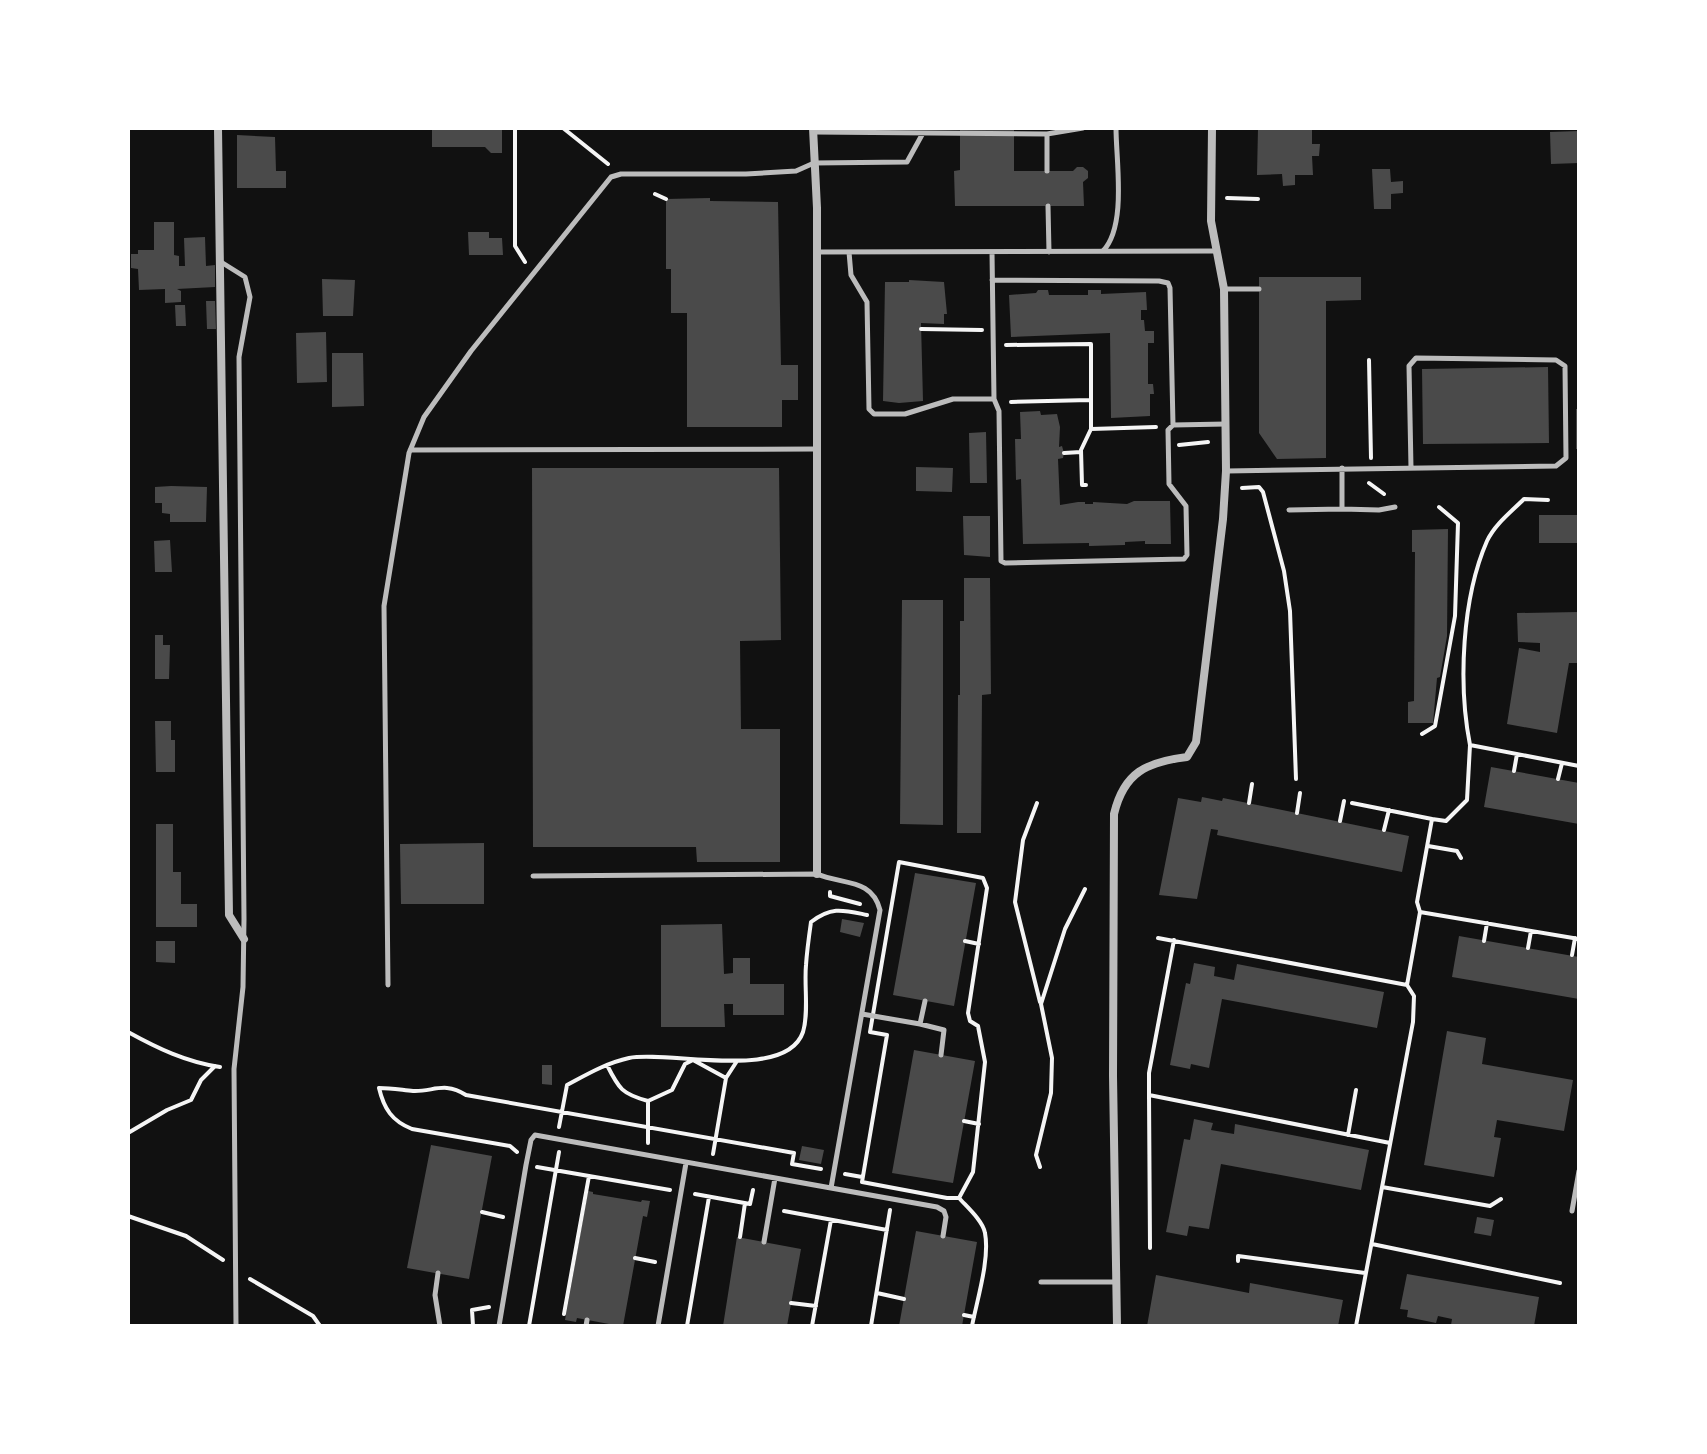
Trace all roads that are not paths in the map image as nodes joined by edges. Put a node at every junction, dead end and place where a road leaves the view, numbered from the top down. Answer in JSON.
{"nodes":[{"id":1,"x":218,"y":128,"type":"edge"},
{"id":2,"x":1083,"y":128,"type":"edge"},
{"id":3,"x":1116,"y":128,"type":"edge"},
{"id":4,"x":1212,"y":128,"type":"edge"},
{"id":5,"x":813,"y":130,"type":"edge"},
{"id":6,"x":923,"y":133,"type":"junction"},
{"id":7,"x":1047,"y":134,"type":"junction"},
{"id":8,"x":814,"y":163,"type":"junction"},
{"id":9,"x":1047,"y":171,"type":"dead end"},
{"id":10,"x":1048,"y":206,"type":"dead end"},
{"id":11,"x":1216,"y":251,"type":"junction"},
{"id":12,"x":817,"y":252,"type":"junction"},
{"id":13,"x":849,"y":252,"type":"junction"},
{"id":14,"x":992,"y":252,"type":"junction"},
{"id":15,"x":1049,"y":252,"type":"junction"},
{"id":16,"x":1103,"y":252,"type":"junction"},
{"id":17,"x":221,"y":262,"type":"junction"},
{"id":18,"x":992,"y":280,"type":"junction"},
{"id":19,"x":1224,"y":289,"type":"junction"},
{"id":20,"x":1259,"y":289,"type":"dead end"},
{"id":21,"x":997,"y":401,"type":"junction"},
{"id":22,"x":1226,"y":424,"type":"junction"},
{"id":23,"x":1173,"y":425,"type":"junction"},
{"id":24,"x":817,"y":449,"type":"junction"},
{"id":25,"x":410,"y":450,"type":"junction"},
{"id":26,"x":1342,"y":468,"type":"junction"},
{"id":27,"x":1411,"y":468,"type":"junction"},
{"id":28,"x":1226,"y":471,"type":"junction"},
{"id":29,"x":1395,"y":507,"type":"dead end"},
{"id":30,"x":1342,"y":509,"type":"junction"},
{"id":31,"x":1289,"y":510,"type":"dead end"},
{"id":32,"x":817,"y":874,"type":"junction"},
{"id":33,"x":533,"y":876,"type":"dead end"},
{"id":34,"x":244,"y":939,"type":"junction"},
{"id":35,"x":388,"y":985,"type":"dead end"},
{"id":36,"x":925,"y":1001,"type":"dead end"},
{"id":37,"x":862,"y":1014,"type":"junction"},
{"id":38,"x":920,"y":1024,"type":"junction"},
{"id":39,"x":941,"y":1055,"type":"dead end"},
{"id":40,"x":686,"y":1163,"type":"junction"},
{"id":41,"x":1579,"y":1171,"type":"edge"},
{"id":42,"x":775,"y":1178,"type":"junction"},
{"id":43,"x":831,"y":1188,"type":"junction"},
{"id":44,"x":1572,"y":1211,"type":"dead end"},
{"id":45,"x":943,"y":1236,"type":"dead end"},
{"id":46,"x":764,"y":1242,"type":"dead end"},
{"id":47,"x":438,"y":1273,"type":"dead end"},
{"id":48,"x":1041,"y":1282,"type":"dead end"},
{"id":49,"x":1117,"y":1282,"type":"junction"},
{"id":50,"x":236,"y":1326,"type":"edge"},
{"id":51,"x":440,"y":1326,"type":"edge"},
{"id":52,"x":499,"y":1326,"type":"edge"},
{"id":53,"x":658,"y":1326,"type":"edge"},
{"id":54,"x":1117,"y":1326,"type":"edge"}],
"edges":[{"from":1,"to":17,"type":"street"},
{"from":2,"to":7,"type":"lane"},
{"from":3,"to":16,"type":"lane"},
{"from":4,"to":11,"type":"street"},
{"from":5,"to":6,"type":"lane"},
{"from":5,"to":8,"type":"street"},
{"from":6,"to":7,"type":"lane"},
{"from":6,"to":8,"type":"lane"},
{"from":7,"to":9,"type":"lane"},
{"from":8,"to":12,"type":"street"},
{"from":8,"to":25,"type":"lane"},
{"from":10,"to":15,"type":"lane"},
{"from":11,"to":16,"type":"lane"},
{"from":11,"to":19,"type":"street"},
{"from":12,"to":13,"type":"lane"},
{"from":12,"to":24,"type":"street"},
{"from":13,"to":14,"type":"lane"},
{"from":13,"to":21,"type":"lane"},
{"from":14,"to":15,"type":"lane"},
{"from":14,"to":18,"type":"lane"},
{"from":15,"to":16,"type":"lane"},
{"from":17,"to":34,"type":"street"},
{"from":17,"to":34,"type":"lane"},
{"from":18,"to":21,"type":"lane"},
{"from":18,"to":23,"type":"lane"},
{"from":19,"to":20,"type":"lane"},
{"from":19,"to":22,"type":"street"},
{"from":21,"to":23,"type":"lane"},
{"from":22,"to":23,"type":"lane"},
{"from":22,"to":28,"type":"street"},
{"from":24,"to":25,"type":"lane"},
{"from":24,"to":32,"type":"street"},
{"from":25,"to":35,"type":"lane"},
{"from":26,"to":27,"type":"lane"},
{"from":26,"to":28,"type":"lane"},
{"from":26,"to":30,"type":"lane"},
{"from":27,"to":27,"type":"lane"},
{"from":28,"to":49,"type":"street"},
{"from":29,"to":30,"type":"lane"},
{"from":30,"to":31,"type":"lane"},
{"from":32,"to":33,"type":"lane"},
{"from":32,"to":37,"type":"lane"},
{"from":34,"to":50,"type":"lane"},
{"from":36,"to":38,"type":"lane"},
{"from":37,"to":38,"type":"lane"},
{"from":37,"to":43,"type":"lane"},
{"from":38,"to":39,"type":"lane"},
{"from":40,"to":42,"type":"lane"},
{"from":40,"to":52,"type":"lane"},
{"from":40,"to":53,"type":"lane"},
{"from":41,"to":44,"type":"lane"},
{"from":42,"to":43,"type":"lane"},
{"from":42,"to":46,"type":"lane"},
{"from":43,"to":45,"type":"lane"},
{"from":47,"to":51,"type":"lane"},
{"from":48,"to":49,"type":"lane"},
{"from":49,"to":54,"type":"street"}]}
